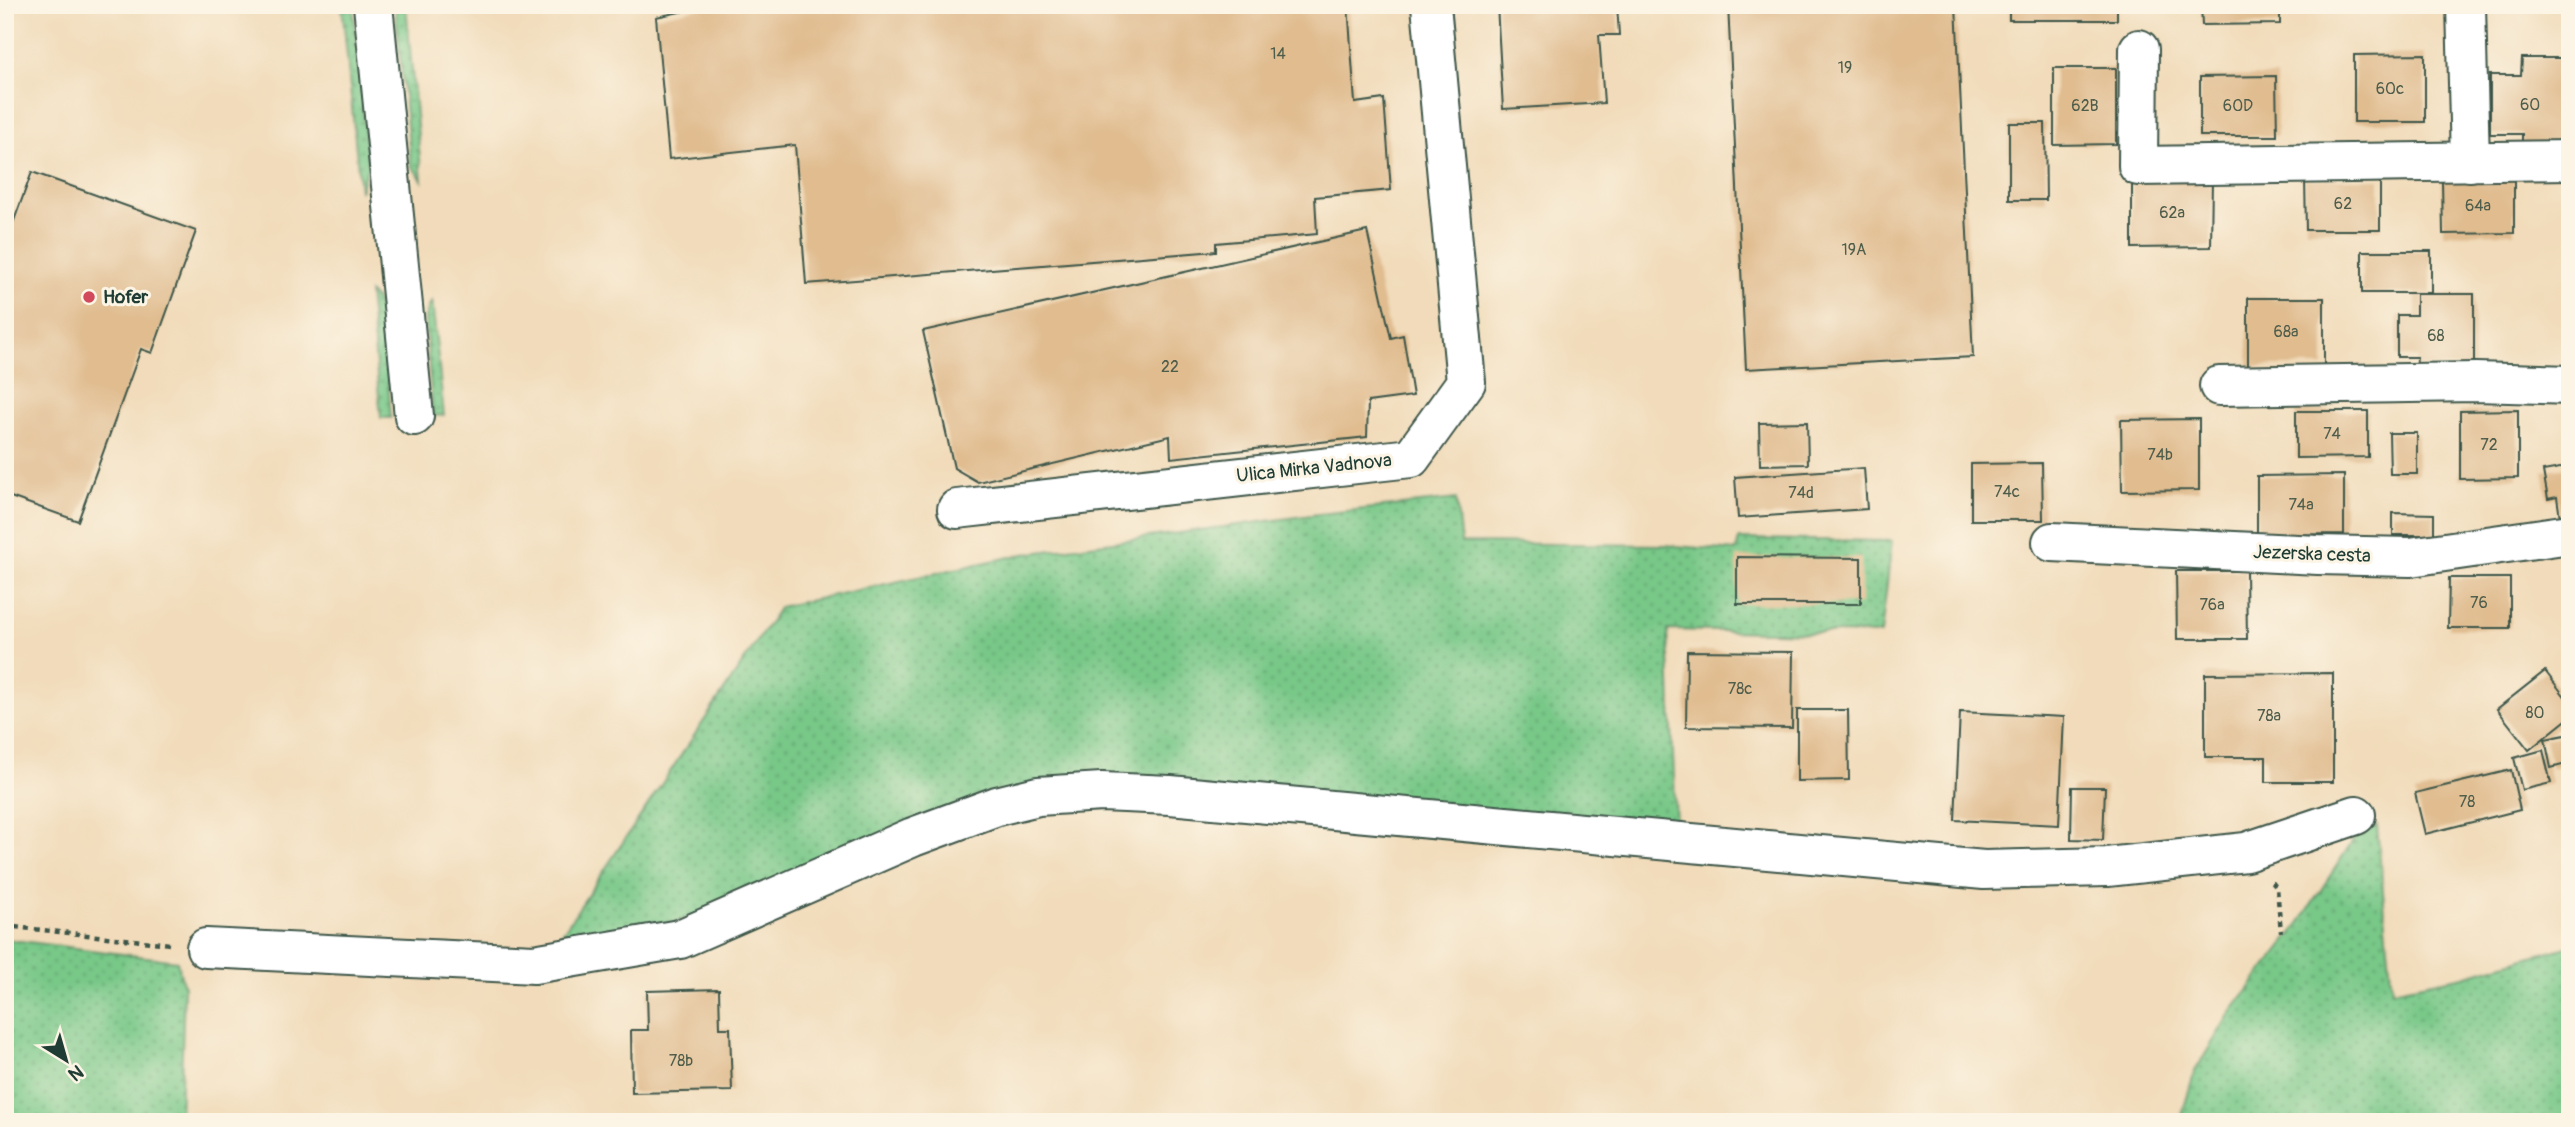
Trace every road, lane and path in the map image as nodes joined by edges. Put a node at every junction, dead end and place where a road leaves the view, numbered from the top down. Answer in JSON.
{"nodes":[{"id":1,"x":373,"y":5,"type":"edge"},
{"id":2,"x":1431,"y":5,"type":"edge"},
{"id":3,"x":2466,"y":5,"type":"edge"},
{"id":4,"x":2139,"y":48,"type":"dead end"},
{"id":5,"x":2570,"y":160,"type":"edge"},
{"id":6,"x":2470,"y":162,"type":"junction"},
{"id":7,"x":2570,"y":385,"type":"edge"},
{"id":8,"x":2219,"y":386,"type":"dead end"},
{"id":9,"x":414,"y":416,"type":"dead end"},
{"id":10,"x":957,"y":509,"type":"dead end"},
{"id":11,"x":2570,"y":534,"type":"edge"},
{"id":12,"x":2052,"y":542,"type":"dead end"},
{"id":13,"x":2356,"y":815,"type":"dead end"},
{"id":14,"x":2246,"y":852,"type":"junction"},
{"id":15,"x":5,"y":926,"type":"edge"},
{"id":16,"x":2281,"y":932,"type":"dead end"},
{"id":17,"x":206,"y":948,"type":"joint"}],
"edges":[{"from":1,"to":9,"type":"street"},
{"from":2,"to":10,"type":"street","name":"Ulica Mirka Vadnova"},
{"from":3,"to":6,"type":"street"},
{"from":4,"to":6,"type":"street"},
{"from":5,"to":6,"type":"street"},
{"from":7,"to":8,"type":"street"},
{"from":11,"to":12,"type":"street","name":"Jezerska cesta"},
{"from":13,"to":14,"type":"street"},
{"from":14,"to":16,"type":"path"},
{"from":14,"to":17,"type":"street"},
{"from":15,"to":17,"type":"path"}]}
